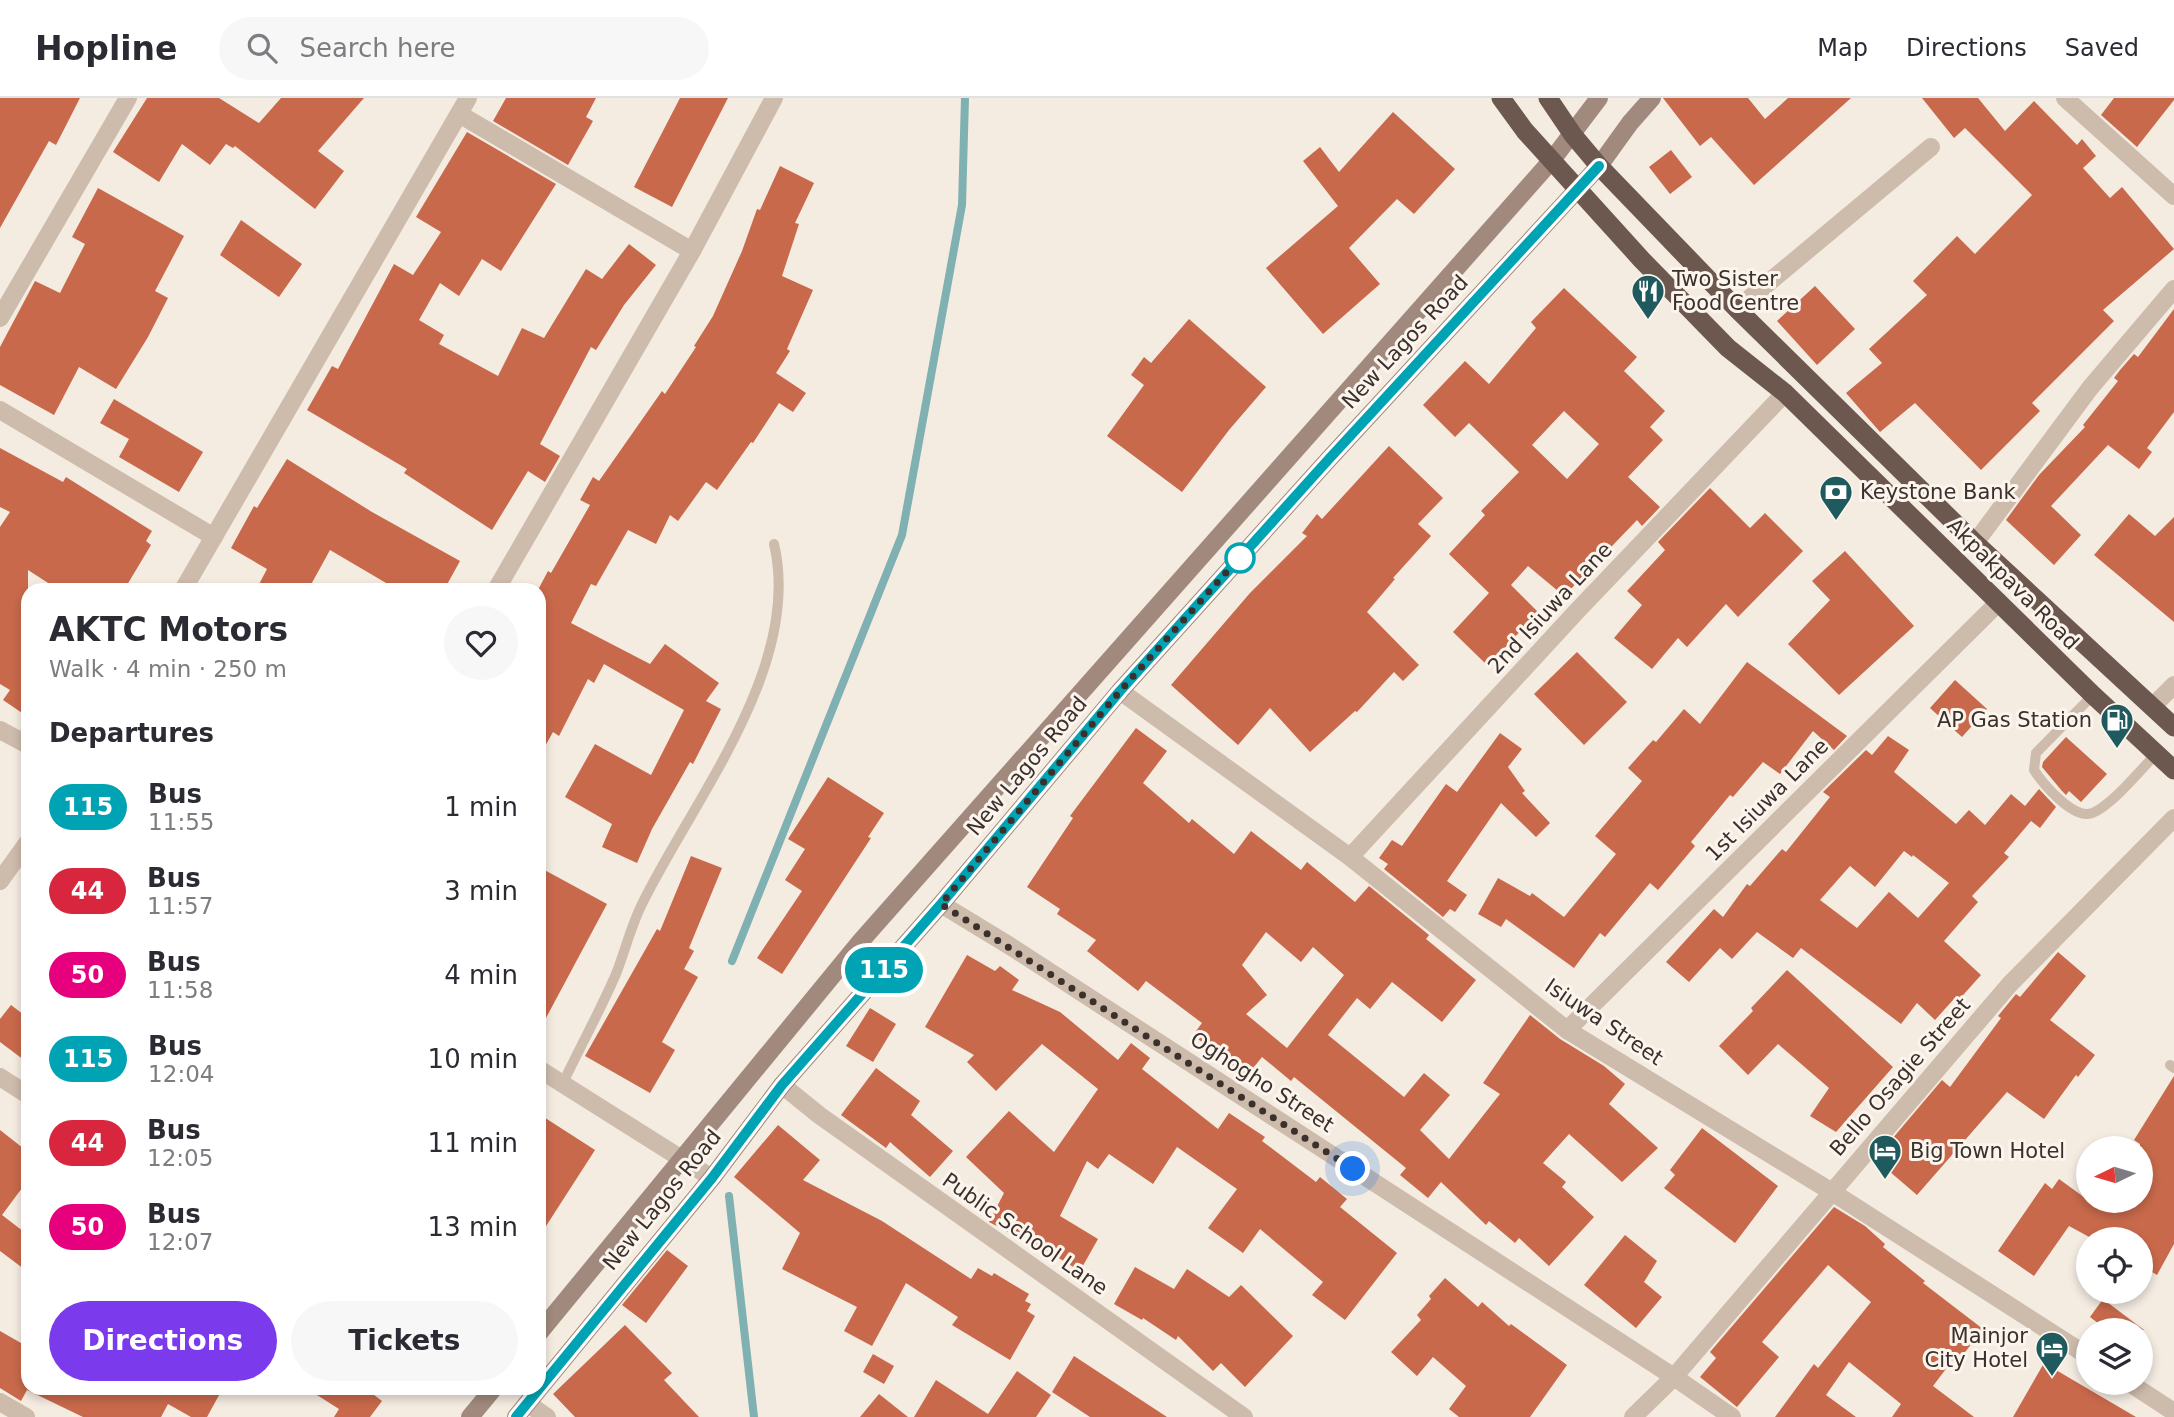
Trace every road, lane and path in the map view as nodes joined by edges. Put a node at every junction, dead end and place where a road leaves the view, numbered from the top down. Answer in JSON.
{"nodes":[{"id":1,"x":128,"y":98,"type":"edge"},
{"id":2,"x":774,"y":98,"type":"edge"},
{"id":3,"x":1501,"y":98,"type":"edge"},
{"id":4,"x":1548,"y":98,"type":"edge"},
{"id":5,"x":1598,"y":98,"type":"edge"},
{"id":6,"x":1652,"y":98,"type":"edge"},
{"id":7,"x":2065,"y":98,"type":"edge"},
{"id":8,"x":464,"y":106,"type":"edge"},
{"id":9,"x":1573,"y":135,"type":"junction"},
{"id":10,"x":1931,"y":147,"type":"dead end"},
{"id":11,"x":1552,"y":160,"type":"junction"},
{"id":12,"x":1599,"y":166,"type":"junction"},
{"id":13,"x":1577,"y":188,"type":"junction"},
{"id":14,"x":2174,"y":196,"type":"edge"},
{"id":15,"x":692,"y":251,"type":"junction"},
{"id":16,"x":2174,"y":289,"type":"edge"},
{"id":17,"x":1737,"y":309,"type":"junction"},
{"id":18,"x":0,"y":318,"type":"edge"},
{"id":19,"x":1785,"y":393,"type":"junction"},
{"id":20,"x":0,"y":410,"type":"edge"},
{"id":21,"x":214,"y":537,"type":"junction"},
{"id":22,"x":1975,"y":542,"type":"junction"},
{"id":23,"x":774,"y":544,"type":"dead end"},
{"id":24,"x":187,"y":583,"type":"edge"},
{"id":25,"x":500,"y":583,"type":"edge"},
{"id":26,"x":1999,"y":602,"type":"junction"},
{"id":27,"x":2174,"y":685,"type":"edge"},
{"id":28,"x":1120,"y":691,"type":"junction"},
{"id":29,"x":2093,"y":695,"type":"junction"},
{"id":30,"x":2152,"y":707,"type":"junction"},
{"id":31,"x":2174,"y":727,"type":"edge"},
{"id":32,"x":0,"y":730,"type":"edge"},
{"id":33,"x":21,"y":742,"type":"edge"},
{"id":34,"x":2155,"y":754,"type":"junction"},
{"id":35,"x":2174,"y":770,"type":"edge"},
{"id":36,"x":2174,"y":818,"type":"edge"},
{"id":37,"x":21,"y":852,"type":"edge"},
{"id":38,"x":1350,"y":857,"type":"junction"},
{"id":39,"x":0,"y":881,"type":"edge"},
{"id":40,"x":941,"y":904,"type":"junction"},
{"id":41,"x":1567,"y":1030,"type":"junction"},
{"id":42,"x":546,"y":1073,"type":"edge"},
{"id":43,"x":0,"y":1077,"type":"edge"},
{"id":44,"x":563,"y":1083,"type":"junction"},
{"id":45,"x":782,"y":1085,"type":"junction"},
{"id":46,"x":21,"y":1090,"type":"edge"},
{"id":47,"x":682,"y":1159,"type":"junction"},
{"id":48,"x":712,"y":1178,"type":"junction"},
{"id":49,"x":1832,"y":1192,"type":"junction"},
{"id":50,"x":546,"y":1324,"type":"edge"},
{"id":51,"x":2076,"y":1348,"type":"edge"},
{"id":52,"x":1674,"y":1377,"type":"junction"},
{"id":53,"x":546,"y":1380,"type":"edge"},
{"id":54,"x":488,"y":1395,"type":"edge"},
{"id":55,"x":533,"y":1395,"type":"edge"},
{"id":56,"x":2148,"y":1395,"type":"edge"},
{"id":57,"x":0,"y":1402,"type":"edge"},
{"id":58,"x":521,"y":1410,"type":"edge"},
{"id":59,"x":2174,"y":1412,"type":"edge"},
{"id":60,"x":26,"y":1417,"type":"edge"},
{"id":61,"x":470,"y":1417,"type":"edge"},
{"id":62,"x":547,"y":1417,"type":"edge"},
{"id":63,"x":1244,"y":1417,"type":"edge"},
{"id":64,"x":1633,"y":1417,"type":"edge"},
{"id":65,"x":1732,"y":1417,"type":"edge"}],
"edges":[{"from":1,"to":18,"type":"street"},
{"from":2,"to":15,"type":"street"},
{"from":3,"to":11,"type":"highway","name":"Akpakpava Road"},
{"from":4,"to":9,"type":"highway","name":"Akpakpava Road"},
{"from":5,"to":9,"type":"main road","name":"New Lagos Road"},
{"from":6,"to":12,"type":"main road","name":"New Lagos Road"},
{"from":7,"to":14,"type":"street"},
{"from":8,"to":15,"type":"street"},
{"from":8,"to":21,"type":"street"},
{"from":9,"to":11,"type":"main road","name":"New Lagos Road"},
{"from":9,"to":12,"type":"highway","name":"Akpakpava Road"},
{"from":10,"to":17,"type":"street"},
{"from":11,"to":13,"type":"highway","name":"Akpakpava Road"},
{"from":11,"to":47,"type":"main road","name":"New Lagos Road"},
{"from":12,"to":13,"type":"main road","name":"New Lagos Road"},
{"from":12,"to":17,"type":"highway","name":"Akpakpava Road"},
{"from":13,"to":19,"type":"highway","name":"Akpakpava Road"},
{"from":13,"to":28,"type":"main road","name":"New Lagos Road"},
{"from":15,"to":25,"type":"street"},
{"from":16,"to":22,"type":"street"},
{"from":17,"to":22,"type":"highway","name":"Akpakpava Road"},
{"from":19,"to":26,"type":"highway","name":"Akpakpava Road"},
{"from":19,"to":38,"type":"street","name":"2nd Isiuwa Lane"},
{"from":20,"to":21,"type":"street"},
{"from":21,"to":24,"type":"street"},
{"from":22,"to":30,"type":"highway","name":"Akpakpava Road"},
{"from":23,"to":44,"type":"lane"},
{"from":26,"to":29,"type":"highway","name":"Akpakpava Road"},
{"from":26,"to":41,"type":"street","name":"1st Isiuwa Lane"},
{"from":27,"to":30,"type":"street"},
{"from":28,"to":38,"type":"street","name":"Isiuwa Street"},
{"from":28,"to":40,"type":"main road","name":"New Lagos Road"},
{"from":29,"to":34,"type":"highway","name":"Akpakpava Road"},
{"from":29,"to":34,"type":"lane"},
{"from":30,"to":31,"type":"highway","name":"Akpakpava Road"},
{"from":32,"to":33,"type":"street"},
{"from":34,"to":35,"type":"highway","name":"Akpakpava Road"},
{"from":36,"to":49,"type":"street","name":"Bello Osagie Street"},
{"from":37,"to":39,"type":"street"},
{"from":38,"to":41,"type":"street","name":"Isiuwa Street"},
{"from":40,"to":45,"type":"main road","name":"New Lagos Road"},
{"from":40,"to":52,"type":"street","name":"Oghogho Street"},
{"from":41,"to":49,"type":"street","name":"Isiuwa Street"},
{"from":42,"to":44,"type":"street"},
{"from":43,"to":46,"type":"street"},
{"from":44,"to":47,"type":"street"},
{"from":45,"to":48,"type":"main road","name":"New Lagos Road"},
{"from":45,"to":63,"type":"street","name":"Public School Lane"},
{"from":47,"to":48,"type":"street"},
{"from":47,"to":50,"type":"main road","name":"New Lagos Road"},
{"from":48,"to":53,"type":"main road","name":"New Lagos Road"},
{"from":49,"to":51,"type":"street","name":"Isiuwa Street"},
{"from":49,"to":52,"type":"street","name":"Bello Osagie Street"},
{"from":52,"to":64,"type":"street"},
{"from":52,"to":65,"type":"street","name":"Oghogho Street"},
{"from":54,"to":61,"type":"main road"},
{"from":55,"to":58,"type":"main road","name":"New Lagos Road"},
{"from":56,"to":59,"type":"street"},
{"from":57,"to":60,"type":"street"},
{"from":58,"to":62,"type":"street"}]}
